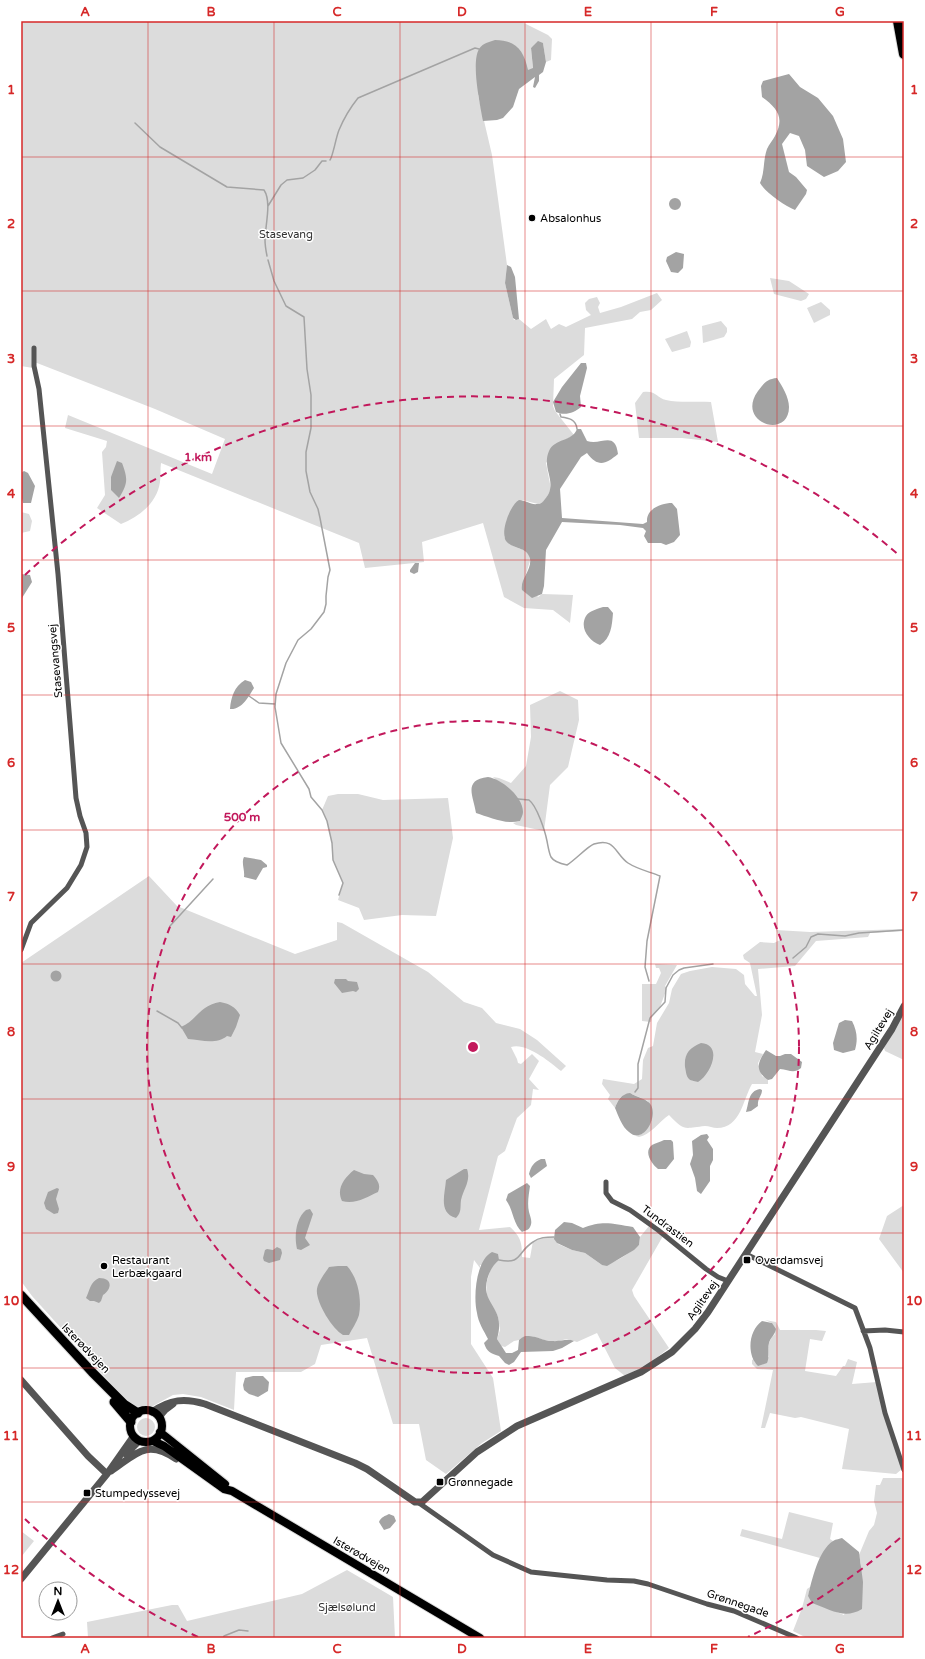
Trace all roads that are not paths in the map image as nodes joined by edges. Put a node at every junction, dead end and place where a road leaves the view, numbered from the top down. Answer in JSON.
{"nodes":[{"id":1,"x":898,"y":21,"type":"edge"},
{"id":2,"x":904,"y":54,"type":"edge"},
{"id":3,"x":34,"y":348,"type":"dead end"},
{"id":4,"x":21,"y":950,"type":"edge"},
{"id":5,"x":904,"y":1006,"type":"edge"},
{"id":6,"x":606,"y":1182,"type":"dead end"},
{"id":7,"x":746,"y":1254,"type":"junction"},
{"id":8,"x":728,"y":1280,"type":"junction"},
{"id":9,"x":21,"y":1295,"type":"edge"},
{"id":10,"x":21,"y":1301,"type":"edge"},
{"id":11,"x":863,"y":1331,"type":"junction"},
{"id":12,"x":904,"y":1332,"type":"edge"},
{"id":13,"x":21,"y":1380,"type":"edge"},
{"id":14,"x":138,"y":1413,"type":"junction"},
{"id":15,"x":156,"y":1415,"type":"junction"},
{"id":16,"x":131,"y":1422,"type":"junction"},
{"id":17,"x":160,"y":1432,"type":"junction"},
{"id":18,"x":136,"y":1439,"type":"junction"},
{"id":19,"x":153,"y":1441,"type":"junction"},
{"id":20,"x":904,"y":1470,"type":"edge"},
{"id":21,"x":109,"y":1473,"type":"junction"},
{"id":22,"x":206,"y":1477,"type":"junction"},
{"id":23,"x":232,"y":1491,"type":"junction"},
{"id":24,"x":419,"y":1503,"type":"junction"},
{"id":25,"x":21,"y":1579,"type":"edge"},
{"id":26,"x":63,"y":1634,"type":"dead end"},
{"id":27,"x":52,"y":1638,"type":"edge"},
{"id":28,"x":480,"y":1638,"type":"edge"},
{"id":29,"x":797,"y":1638,"type":"edge"}],
"edges":[{"from":1,"to":2,"type":"highway"},
{"from":3,"to":4,"type":"street","name":"Stasevangsvej"},
{"from":5,"to":7,"type":"street","name":"Agiltevej"},
{"from":6,"to":8,"type":"street","name":"Tundrastien"},
{"from":7,"to":8,"type":"street","name":"Agiltevej"},
{"from":7,"to":11,"type":"street"},
{"from":8,"to":24,"type":"street","name":"Agiltevej"},
{"from":9,"to":14,"type":"highway","name":"Isterødvejen"},
{"from":10,"to":16,"type":"highway","name":"Isterødvejen"},
{"from":11,"to":12,"type":"street"},
{"from":11,"to":20,"type":"street"},
{"from":13,"to":21,"type":"street"},
{"from":14,"to":15,"type":"main road"},
{"from":14,"to":16,"type":"main road"},
{"from":15,"to":17,"type":"main road"},
{"from":15,"to":24,"type":"street","name":"Grønnegade"},
{"from":16,"to":18,"type":"main road"},
{"from":17,"to":19,"type":"main road"},
{"from":17,"to":23,"type":"main road","name":"Isterødvejen"},
{"from":18,"to":19,"type":"main road"},
{"from":18,"to":21,"type":"street"},
{"from":19,"to":22,"type":"main road","name":"Isterødvejen"},
{"from":21,"to":22,"type":"street"},
{"from":21,"to":25,"type":"street"},
{"from":22,"to":23,"type":"main road","name":"Isterødvejen"},
{"from":23,"to":28,"type":"main road","name":"Isterødvejen"},
{"from":24,"to":29,"type":"street","name":"Grønnegade"},
{"from":26,"to":27,"type":"street"}]}
